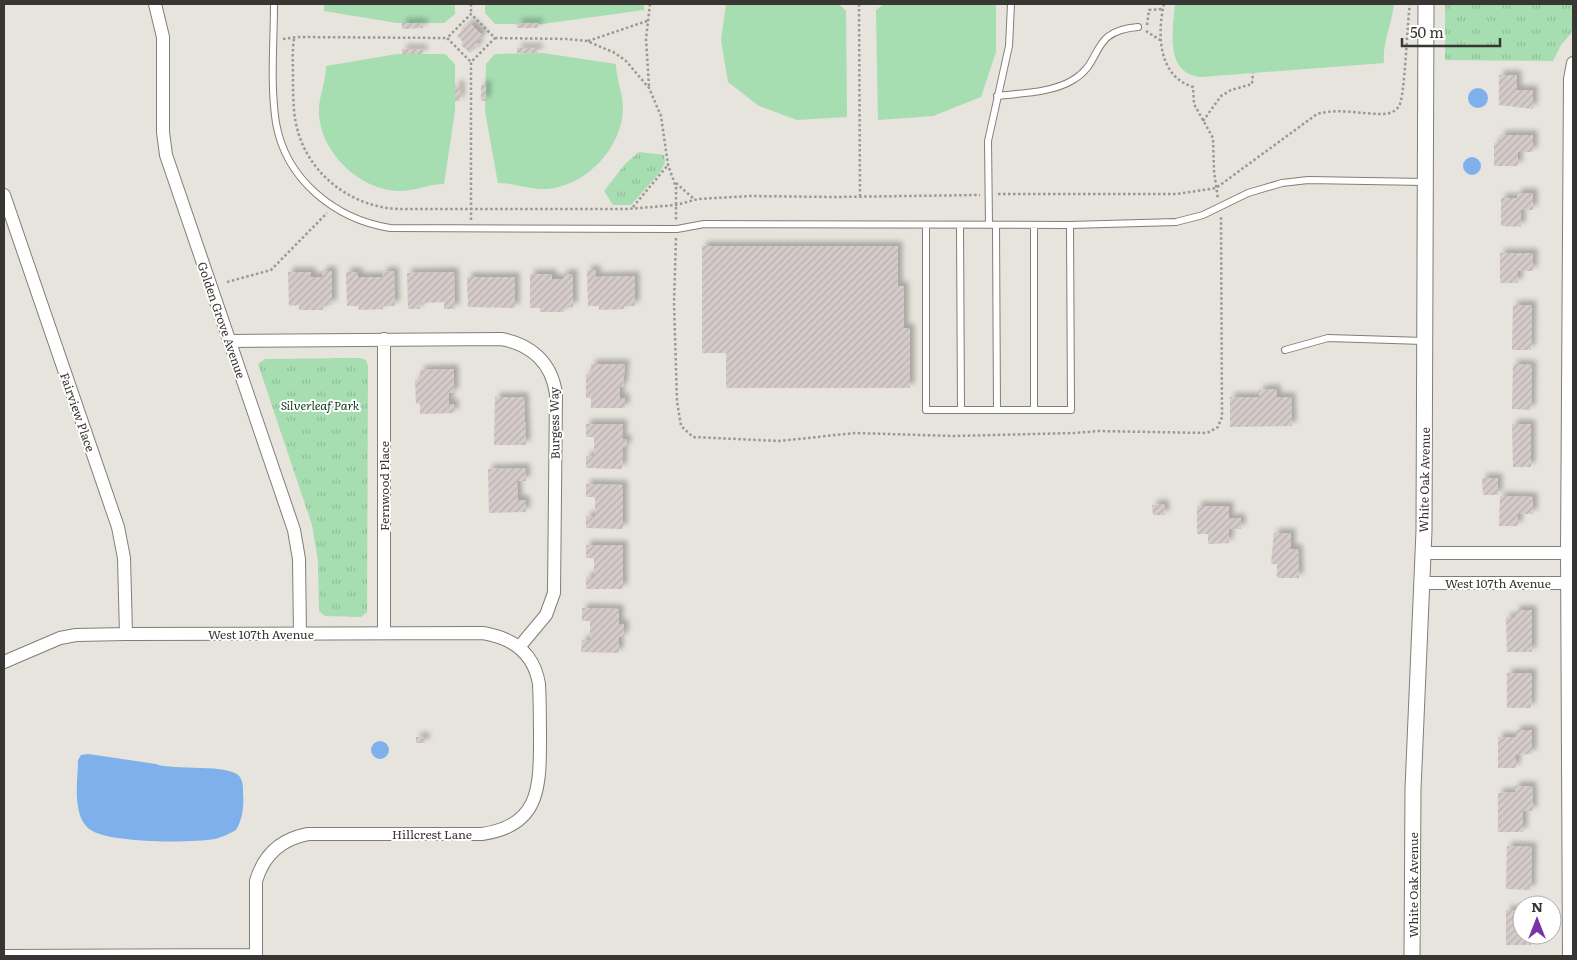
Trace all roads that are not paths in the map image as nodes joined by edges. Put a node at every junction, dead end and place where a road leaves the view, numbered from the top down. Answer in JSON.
{"nodes":[{"id":1,"x":155,"y":4,"type":"edge"},
{"id":2,"x":274,"y":4,"type":"edge"},
{"id":3,"x":1011,"y":4,"type":"edge"},
{"id":4,"x":1426,"y":4,"type":"edge"},
{"id":5,"x":1138,"y":27,"type":"road end"},
{"id":6,"x":1573,"y":63,"type":"edge"},
{"id":7,"x":997,"y":96,"type":"junction"},
{"id":8,"x":1425,"y":182,"type":"junction"},
{"id":9,"x":4,"y":195,"type":"edge"},
{"id":10,"x":926,"y":225,"type":"junction"},
{"id":11,"x":960,"y":225,"type":"junction"},
{"id":12,"x":993,"y":225,"type":"junction"},
{"id":13,"x":1034,"y":225,"type":"junction"},
{"id":14,"x":1070,"y":225,"type":"junction"},
{"id":15,"x":384,"y":339,"type":"junction"},
{"id":16,"x":229,"y":341,"type":"junction"},
{"id":17,"x":1426,"y":341,"type":"junction"},
{"id":18,"x":1285,"y":350,"type":"dead end"},
{"id":19,"x":961,"y":410,"type":"junction"},
{"id":20,"x":997,"y":410,"type":"junction"},
{"id":21,"x":1034,"y":410,"type":"junction"},
{"id":22,"x":1570,"y":553,"type":"edge"},
{"id":23,"x":1423,"y":554,"type":"junction"},
{"id":24,"x":1422,"y":582,"type":"junction"},
{"id":25,"x":1570,"y":583,"type":"edge"},
{"id":26,"x":384,"y":633,"type":"junction"},
{"id":27,"x":126,"y":634,"type":"junction"},
{"id":28,"x":300,"y":634,"type":"junction"},
{"id":29,"x":520,"y":646,"type":"junction"},
{"id":30,"x":4,"y":662,"type":"edge"},
{"id":31,"x":4,"y":956,"type":"edge"},
{"id":32,"x":256,"y":956,"type":"edge"},
{"id":33,"x":1412,"y":956,"type":"edge"},
{"id":34,"x":1569,"y":956,"type":"edge"}],
"edges":[{"from":1,"to":16,"type":"street","name":"Golden Grove Avenue"},
{"from":2,"to":10,"type":"lane"},
{"from":3,"to":7,"type":"lane"},
{"from":4,"to":8,"type":"street","name":"White Oak Avenue"},
{"from":5,"to":7,"type":"lane"},
{"from":6,"to":22,"type":"street"},
{"from":7,"to":12,"type":"lane"},
{"from":8,"to":14,"type":"lane"},
{"from":8,"to":17,"type":"street","name":"White Oak Avenue"},
{"from":9,"to":27,"type":"street","name":"Fairview Place"},
{"from":10,"to":11,"type":"lane"},
{"from":10,"to":19,"type":"lane"},
{"from":11,"to":12,"type":"lane"},
{"from":11,"to":19,"type":"lane"},
{"from":12,"to":13,"type":"lane"},
{"from":12,"to":20,"type":"lane"},
{"from":13,"to":14,"type":"lane"},
{"from":13,"to":21,"type":"lane"},
{"from":14,"to":21,"type":"lane"},
{"from":15,"to":16,"type":"street","name":"Burgess Way"},
{"from":15,"to":26,"type":"street","name":"Fernwood Place"},
{"from":15,"to":29,"type":"street","name":"Burgess Way"},
{"from":16,"to":28,"type":"street","name":"Golden Grove Avenue"},
{"from":17,"to":18,"type":"lane"},
{"from":17,"to":23,"type":"street","name":"White Oak Avenue"},
{"from":19,"to":20,"type":"lane"},
{"from":20,"to":21,"type":"lane"},
{"from":22,"to":23,"type":"street"},
{"from":22,"to":25,"type":"street"},
{"from":23,"to":24,"type":"street","name":"White Oak Avenue"},
{"from":24,"to":25,"type":"street","name":"West 107th Avenue"},
{"from":24,"to":33,"type":"street","name":"White Oak Avenue"},
{"from":25,"to":34,"type":"street"},
{"from":26,"to":28,"type":"street","name":"West 107th Avenue"},
{"from":26,"to":29,"type":"street","name":"West 107th Avenue"},
{"from":27,"to":28,"type":"street","name":"West 107th Avenue"},
{"from":27,"to":30,"type":"street","name":"West 107th Avenue"},
{"from":29,"to":32,"type":"street","name":"Hillcrest Lane"},
{"from":31,"to":32,"type":"street"}]}
